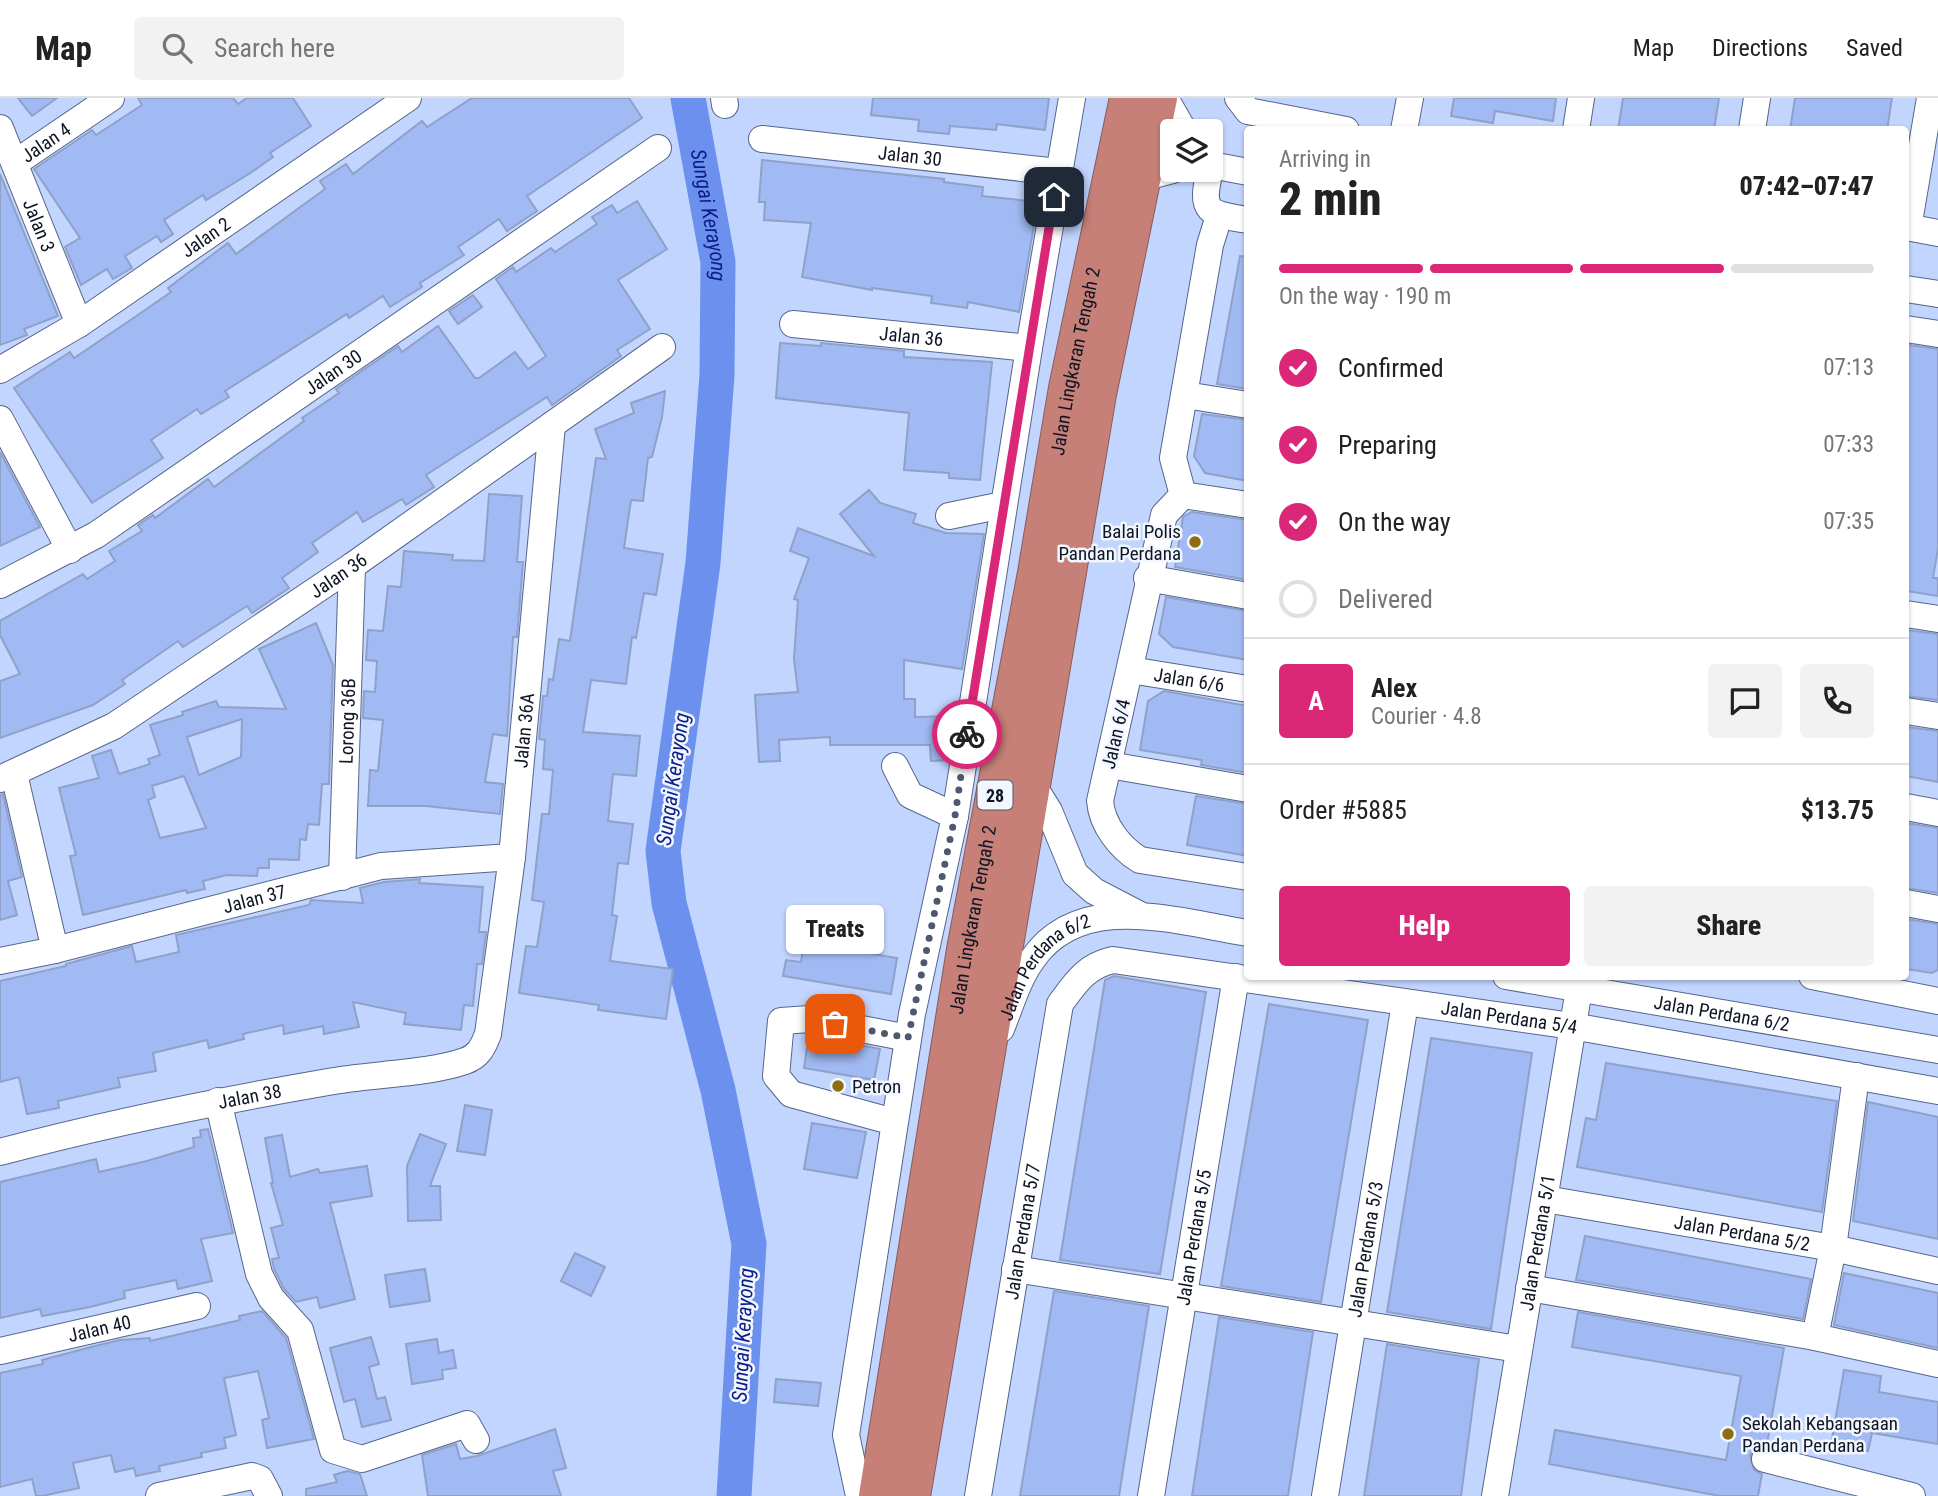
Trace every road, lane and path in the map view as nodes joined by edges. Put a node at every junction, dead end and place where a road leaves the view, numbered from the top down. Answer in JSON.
{"nodes":[{"id":1,"x":111,"y":98,"type":"edge"},
{"id":2,"x":408,"y":98,"type":"edge"},
{"id":3,"x":1072,"y":98,"type":"edge"},
{"id":4,"x":1129,"y":98,"type":"edge"},
{"id":5,"x":1158,"y":98,"type":"edge"},
{"id":6,"x":1165,"y":98,"type":"edge"},
{"id":7,"x":1409,"y":98,"type":"edge"},
{"id":8,"x":1581,"y":98,"type":"edge"},
{"id":9,"x":1757,"y":98,"type":"edge"},
{"id":10,"x":1930,"y":98,"type":"edge"},
{"id":11,"x":1239,"y":100,"type":"edge"},
{"id":12,"x":1177,"y":119,"type":"edge"},
{"id":13,"x":1325,"y":126,"type":"edge"},
{"id":14,"x":1405,"y":126,"type":"edge"},
{"id":15,"x":1577,"y":126,"type":"edge"},
{"id":16,"x":1753,"y":126,"type":"edge"},
{"id":17,"x":0,"y":128,"type":"edge"},
{"id":18,"x":762,"y":139,"type":"dead end"},
{"id":19,"x":658,"y":148,"type":"dead end"},
{"id":20,"x":15,"y":163,"type":"junction"},
{"id":21,"x":1223,"y":169,"type":"edge"},
{"id":22,"x":1058,"y":172,"type":"junction"},
{"id":23,"x":1244,"y":172,"type":"edge"},
{"id":24,"x":1158,"y":174,"type":"edge"},
{"id":25,"x":1208,"y":182,"type":"edge"},
{"id":26,"x":1219,"y":216,"type":"junction"},
{"id":27,"x":1909,"y":217,"type":"edge"},
{"id":28,"x":1244,"y":219,"type":"edge"},
{"id":29,"x":1909,"y":228,"type":"edge"},
{"id":30,"x":1938,"y":233,"type":"edge"},
{"id":31,"x":1909,"y":289,"type":"edge"},
{"id":32,"x":1938,"y":294,"type":"edge"},
{"id":33,"x":79,"y":324,"type":"junction"},
{"id":34,"x":793,"y":324,"type":"dead end"},
{"id":35,"x":1909,"y":329,"type":"edge"},
{"id":36,"x":1938,"y":334,"type":"edge"},
{"id":37,"x":662,"y":347,"type":"dead end"},
{"id":38,"x":1028,"y":348,"type":"junction"},
{"id":39,"x":0,"y":370,"type":"edge"},
{"id":40,"x":1185,"y":395,"type":"junction"},
{"id":41,"x":1244,"y":404,"type":"edge"},
{"id":42,"x":0,"y":419,"type":"edge"},
{"id":43,"x":552,"y":425,"type":"junction"},
{"id":44,"x":1184,"y":495,"type":"junction"},
{"id":45,"x":1244,"y":504,"type":"edge"},
{"id":46,"x":1003,"y":505,"type":"junction"},
{"id":47,"x":949,"y":516,"type":"dead end"},
{"id":48,"x":70,"y":550,"type":"junction"},
{"id":49,"x":352,"y":566,"type":"junction"},
{"id":50,"x":1147,"y":578,"type":"junction"},
{"id":51,"x":0,"y":585,"type":"edge"},
{"id":52,"x":1244,"y":595,"type":"edge"},
{"id":53,"x":1909,"y":614,"type":"edge"},
{"id":54,"x":1938,"y":619,"type":"edge"},
{"id":55,"x":1130,"y":670,"type":"junction"},
{"id":56,"x":1244,"y":688,"type":"edge"},
{"id":57,"x":1909,"y":711,"type":"edge"},
{"id":58,"x":1938,"y":716,"type":"edge"},
{"id":59,"x":1109,"y":765,"type":"junction"},
{"id":60,"x":895,"y":766,"type":"dead end"},
{"id":61,"x":7,"y":777,"type":"edge"},
{"id":62,"x":1031,"y":782,"type":"junction"},
{"id":63,"x":1244,"y":788,"type":"edge"},
{"id":64,"x":1909,"y":808,"type":"edge"},
{"id":65,"x":1938,"y":813,"type":"edge"},
{"id":66,"x":955,"y":816,"type":"junction"},
{"id":67,"x":512,"y":857,"type":"junction"},
{"id":68,"x":1244,"y":876,"type":"edge"},
{"id":69,"x":342,"y":877,"type":"junction"},
{"id":70,"x":1909,"y":904,"type":"edge"},
{"id":71,"x":1938,"y":909,"type":"edge"},
{"id":72,"x":1142,"y":916,"type":"junction"},
{"id":73,"x":1244,"y":932,"type":"edge"},
{"id":74,"x":55,"y":950,"type":"junction"},
{"id":75,"x":966,"y":950,"type":"junction"},
{"id":76,"x":0,"y":961,"type":"edge"},
{"id":77,"x":1082,"y":974,"type":"joint"},
{"id":78,"x":1236,"y":977,"type":"junction"},
{"id":79,"x":1244,"y":978,"type":"edge"},
{"id":80,"x":1256,"y":980,"type":"edge"},
{"id":81,"x":1528,"y":980,"type":"edge"},
{"id":82,"x":1833,"y":980,"type":"edge"},
{"id":83,"x":1579,"y":989,"type":"junction"},
{"id":84,"x":1938,"y":1000,"type":"edge"},
{"id":85,"x":1405,"y":1003,"type":"junction"},
{"id":86,"x":910,"y":1026,"type":"junction"},
{"id":87,"x":1572,"y":1026,"type":"junction"},
{"id":88,"x":488,"y":1034,"type":"joint"},
{"id":89,"x":1938,"y":1050,"type":"edge"},
{"id":90,"x":984,"y":1069,"type":"junction"},
{"id":91,"x":1857,"y":1076,"type":"junction"},
{"id":92,"x":1938,"y":1091,"type":"edge"},
{"id":93,"x":218,"y":1101,"type":"junction"},
{"id":94,"x":894,"y":1122,"type":"junction"},
{"id":95,"x":0,"y":1152,"type":"edge"},
{"id":96,"x":1545,"y":1199,"type":"junction"},
{"id":97,"x":1833,"y":1248,"type":"junction"},
{"id":98,"x":1015,"y":1269,"type":"junction"},
{"id":99,"x":1938,"y":1271,"type":"edge"},
{"id":100,"x":1529,"y":1288,"type":"junction"},
{"id":101,"x":1184,"y":1296,"type":"junction"},
{"id":102,"x":197,"y":1306,"type":"dead end"},
{"id":103,"x":1353,"y":1323,"type":"junction"},
{"id":104,"x":1815,"y":1337,"type":"junction"},
{"id":105,"x":1518,"y":1349,"type":"junction"},
{"id":106,"x":0,"y":1351,"type":"edge"},
{"id":107,"x":1938,"y":1364,"type":"edge"},
{"id":108,"x":475,"y":1440,"type":"dead end"},
{"id":109,"x":1765,"y":1459,"type":"dead end"},
{"id":110,"x":159,"y":1496,"type":"edge"},
{"id":111,"x":269,"y":1496,"type":"edge"},
{"id":112,"x":859,"y":1496,"type":"edge"},
{"id":113,"x":878,"y":1496,"type":"edge"},
{"id":114,"x":911,"y":1496,"type":"edge"},
{"id":115,"x":978,"y":1496,"type":"edge"},
{"id":116,"x":1151,"y":1496,"type":"edge"},
{"id":117,"x":1325,"y":1496,"type":"edge"},
{"id":118,"x":1495,"y":1496,"type":"edge"},
{"id":119,"x":1912,"y":1496,"type":"edge"}],
"edges":[{"from":1,"to":20,"type":"street","name":"Jalan 4"},
{"from":2,"to":33,"type":"street","name":"Jalan 2"},
{"from":3,"to":22,"type":"street"},
{"from":4,"to":75,"type":"highway","name":"Jalan Lingkaran Tengah 2","number":"28"},
{"from":5,"to":24,"type":"highway","name":"Jalan Lingkaran Tengah 2","number":"28"},
{"from":6,"to":12,"type":"street"},
{"from":7,"to":14,"type":"street"},
{"from":8,"to":15,"type":"street"},
{"from":9,"to":16,"type":"street"},
{"from":10,"to":27,"type":"street"},
{"from":11,"to":13,"type":"street"},
{"from":17,"to":20,"type":"street","name":"Jalan 3"},
{"from":18,"to":22,"type":"street","name":"Jalan 30"},
{"from":19,"to":48,"type":"street","name":"Jalan 30"},
{"from":20,"to":33,"type":"street","name":"Jalan 3"},
{"from":21,"to":23,"type":"street"},
{"from":22,"to":38,"type":"street"},
{"from":24,"to":62,"type":"highway","name":"Jalan Lingkaran Tengah 2","number":"28"},
{"from":25,"to":26,"type":"street"},
{"from":26,"to":28,"type":"street"},
{"from":26,"to":40,"type":"street"},
{"from":29,"to":30,"type":"street"},
{"from":31,"to":32,"type":"street"},
{"from":33,"to":39,"type":"street","name":"Jalan 2"},
{"from":34,"to":38,"type":"street","name":"Jalan 36"},
{"from":35,"to":36,"type":"street"},
{"from":37,"to":43,"type":"street","name":"Jalan 36"},
{"from":38,"to":46,"type":"street"},
{"from":40,"to":41,"type":"street"},
{"from":40,"to":44,"type":"street"},
{"from":42,"to":48,"type":"street"},
{"from":43,"to":49,"type":"street","name":"Jalan 36"},
{"from":43,"to":67,"type":"street","name":"Jalan 36A"},
{"from":44,"to":45,"type":"street"},
{"from":44,"to":50,"type":"street","name":"Jalan 6/4"},
{"from":46,"to":47,"type":"street"},
{"from":46,"to":66,"type":"street"},
{"from":48,"to":51,"type":"street","name":"Jalan 30"},
{"from":49,"to":61,"type":"street","name":"Jalan 36"},
{"from":49,"to":69,"type":"street","name":"Lorong 36B"},
{"from":50,"to":52,"type":"street"},
{"from":50,"to":55,"type":"street","name":"Jalan 6/4"},
{"from":53,"to":54,"type":"street"},
{"from":55,"to":56,"type":"street","name":"Jalan 6/6"},
{"from":55,"to":59,"type":"street","name":"Jalan 6/4"},
{"from":57,"to":58,"type":"street"},
{"from":59,"to":63,"type":"street"},
{"from":59,"to":68,"type":"street","name":"Jalan 6/4"},
{"from":60,"to":66,"type":"street"},
{"from":61,"to":74,"type":"street"},
{"from":62,"to":72,"type":"street","name":"Jalan Perdana 6/2"},
{"from":62,"to":90,"type":"highway","name":"Jalan Lingkaran Tengah 2","number":"28"},
{"from":64,"to":65,"type":"street"},
{"from":66,"to":86,"type":"street"},
{"from":67,"to":69,"type":"street","name":"Jalan 37"},
{"from":67,"to":88,"type":"street","name":"Jalan 36A"},
{"from":69,"to":74,"type":"street","name":"Jalan 37"},
{"from":70,"to":71,"type":"street"},
{"from":72,"to":73,"type":"street","name":"Jalan Perdana 6/2"},
{"from":72,"to":90,"type":"street","name":"Jalan Perdana 6/2"},
{"from":74,"to":76,"type":"street","name":"Jalan 37"},
{"from":75,"to":86,"type":"street"},
{"from":75,"to":113,"type":"highway","name":"Jalan Lingkaran Tengah 2","number":"28"},
{"from":77,"to":78,"type":"street","name":"Jalan Perdana 5/4"},
{"from":77,"to":98,"type":"street","name":"Jalan Perdana 5/7"},
{"from":78,"to":79,"type":"street","name":"Jalan Perdana 5/4"},
{"from":78,"to":101,"type":"street","name":"Jalan Perdana 5/5"},
{"from":80,"to":85,"type":"street","name":"Jalan Perdana 5/4"},
{"from":81,"to":83,"type":"street","name":"Jalan Perdana 6/2"},
{"from":82,"to":84,"type":"street"},
{"from":83,"to":87,"type":"street","name":"Jalan Perdana 5/1"},
{"from":83,"to":89,"type":"street","name":"Jalan Perdana 6/2"},
{"from":85,"to":87,"type":"street","name":"Jalan Perdana 5/4"},
{"from":85,"to":103,"type":"street","name":"Jalan Perdana 5/3"},
{"from":86,"to":94,"type":"street"},
{"from":86,"to":94,"type":"street"},
{"from":87,"to":91,"type":"street","name":"Jalan Perdana 5/4"},
{"from":87,"to":96,"type":"street","name":"Jalan Perdana 5/1"},
{"from":88,"to":93,"type":"street","name":"Jalan 38"},
{"from":90,"to":114,"type":"highway","name":"Jalan Lingkaran Tengah 2","number":"28"},
{"from":91,"to":92,"type":"street","name":"Jalan Perdana 5/4"},
{"from":91,"to":97,"type":"street"},
{"from":93,"to":95,"type":"street","name":"Jalan 38"},
{"from":93,"to":108,"type":"street"},
{"from":94,"to":112,"type":"street"},
{"from":96,"to":97,"type":"street","name":"Jalan Perdana 5/2"},
{"from":96,"to":100,"type":"street","name":"Jalan Perdana 5/1"},
{"from":97,"to":99,"type":"street","name":"Jalan Perdana 5/2"},
{"from":97,"to":104,"type":"street"},
{"from":98,"to":101,"type":"street"},
{"from":98,"to":115,"type":"street","name":"Jalan Perdana 5/7"},
{"from":100,"to":104,"type":"street"},
{"from":100,"to":105,"type":"street","name":"Jalan Perdana 5/1"},
{"from":101,"to":103,"type":"street"},
{"from":101,"to":116,"type":"street","name":"Jalan Perdana 5/5"},
{"from":102,"to":106,"type":"street","name":"Jalan 40"},
{"from":103,"to":105,"type":"street"},
{"from":103,"to":117,"type":"street","name":"Jalan Perdana 5/3"},
{"from":104,"to":107,"type":"street"},
{"from":105,"to":118,"type":"street","name":"Jalan Perdana 5/1"},
{"from":109,"to":119,"type":"street"},
{"from":110,"to":111,"type":"street"}]}
